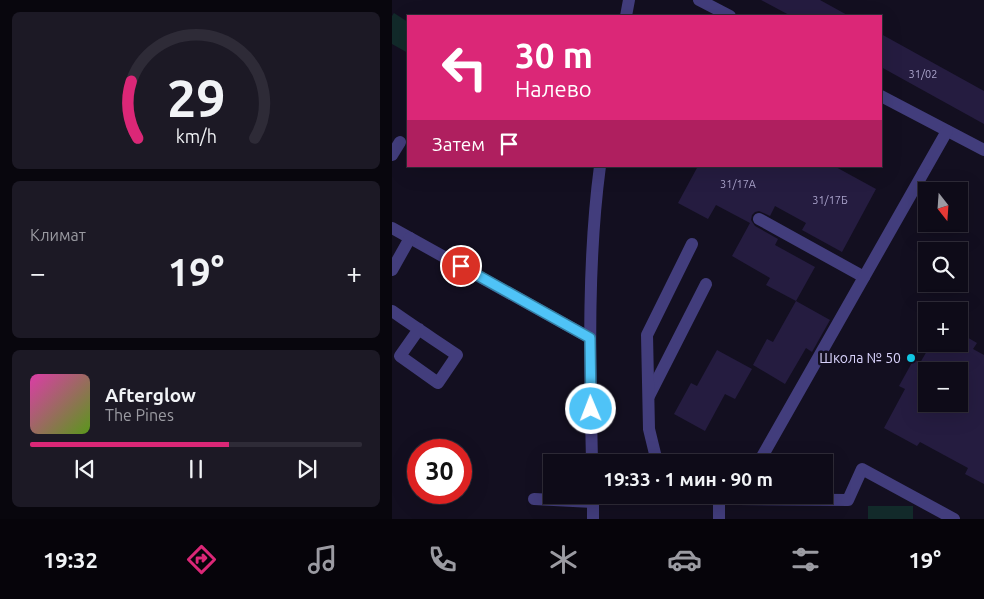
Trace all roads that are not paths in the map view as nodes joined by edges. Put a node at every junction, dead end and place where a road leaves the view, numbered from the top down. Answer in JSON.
{"nodes":[{"id":1,"x":630,"y":0,"type":"edge"},
{"id":2,"x":699,"y":0,"type":"edge"},
{"id":3,"x":626,"y":15,"type":"edge"},
{"id":4,"x":728,"y":15,"type":"edge"},
{"id":5,"x":882,"y":97,"type":"edge"},
{"id":6,"x":947,"y":131,"type":"junction"},
{"id":7,"x":400,"y":142,"type":"dead end"},
{"id":8,"x":984,"y":150,"type":"edge"},
{"id":9,"x":392,"y":155,"type":"edge"},
{"id":10,"x":600,"y":167,"type":"edge"},
{"id":11,"x":759,"y":219,"type":"dead end"},
{"id":12,"x":392,"y":228,"type":"edge"},
{"id":13,"x":410,"y":238,"type":"junction"},
{"id":14,"x":692,"y":244,"type":"dead end"},
{"id":15,"x":392,"y":270,"type":"edge"},
{"id":16,"x":864,"y":277,"type":"junction"},
{"id":17,"x":706,"y":284,"type":"dead end"},
{"id":18,"x":392,"y":311,"type":"edge"},
{"id":19,"x":419,"y":329,"type":"junction"},
{"id":20,"x":590,"y":338,"type":"junction"},
{"id":21,"x":648,"y":398,"type":"junction"},
{"id":22,"x":592,"y":454,"type":"edge"},
{"id":23,"x":654,"y":454,"type":"edge"},
{"id":24,"x":764,"y":454,"type":"edge"},
{"id":25,"x":534,"y":499,"type":"dead end"},
{"id":26,"x":543,"y":499,"type":"edge"},
{"id":27,"x":833,"y":500,"type":"edge"},
{"id":28,"x":593,"y":504,"type":"edge"},
{"id":29,"x":720,"y":504,"type":"edge"},
{"id":30,"x":593,"y":519,"type":"edge"},
{"id":31,"x":720,"y":519,"type":"edge"},
{"id":32,"x":954,"y":519,"type":"edge"}],
"edges":[{"from":1,"to":3,"type":"street"},
{"from":2,"to":4,"type":"street"},
{"from":5,"to":6,"type":"street"},
{"from":6,"to":8,"type":"street"},
{"from":6,"to":16,"type":"street"},
{"from":7,"to":9,"type":"street"},
{"from":10,"to":20,"type":"street"},
{"from":11,"to":16,"type":"street"},
{"from":12,"to":13,"type":"street"},
{"from":13,"to":15,"type":"street"},
{"from":13,"to":20,"type":"street"},
{"from":14,"to":21,"type":"street"},
{"from":16,"to":24,"type":"street"},
{"from":17,"to":21,"type":"street"},
{"from":18,"to":19,"type":"street"},
{"from":19,"to":19,"type":"street"},
{"from":20,"to":22,"type":"street"},
{"from":21,"to":23,"type":"street"},
{"from":25,"to":26,"type":"street"},
{"from":27,"to":32,"type":"street"},
{"from":28,"to":30,"type":"street"},
{"from":29,"to":31,"type":"street"}]}
